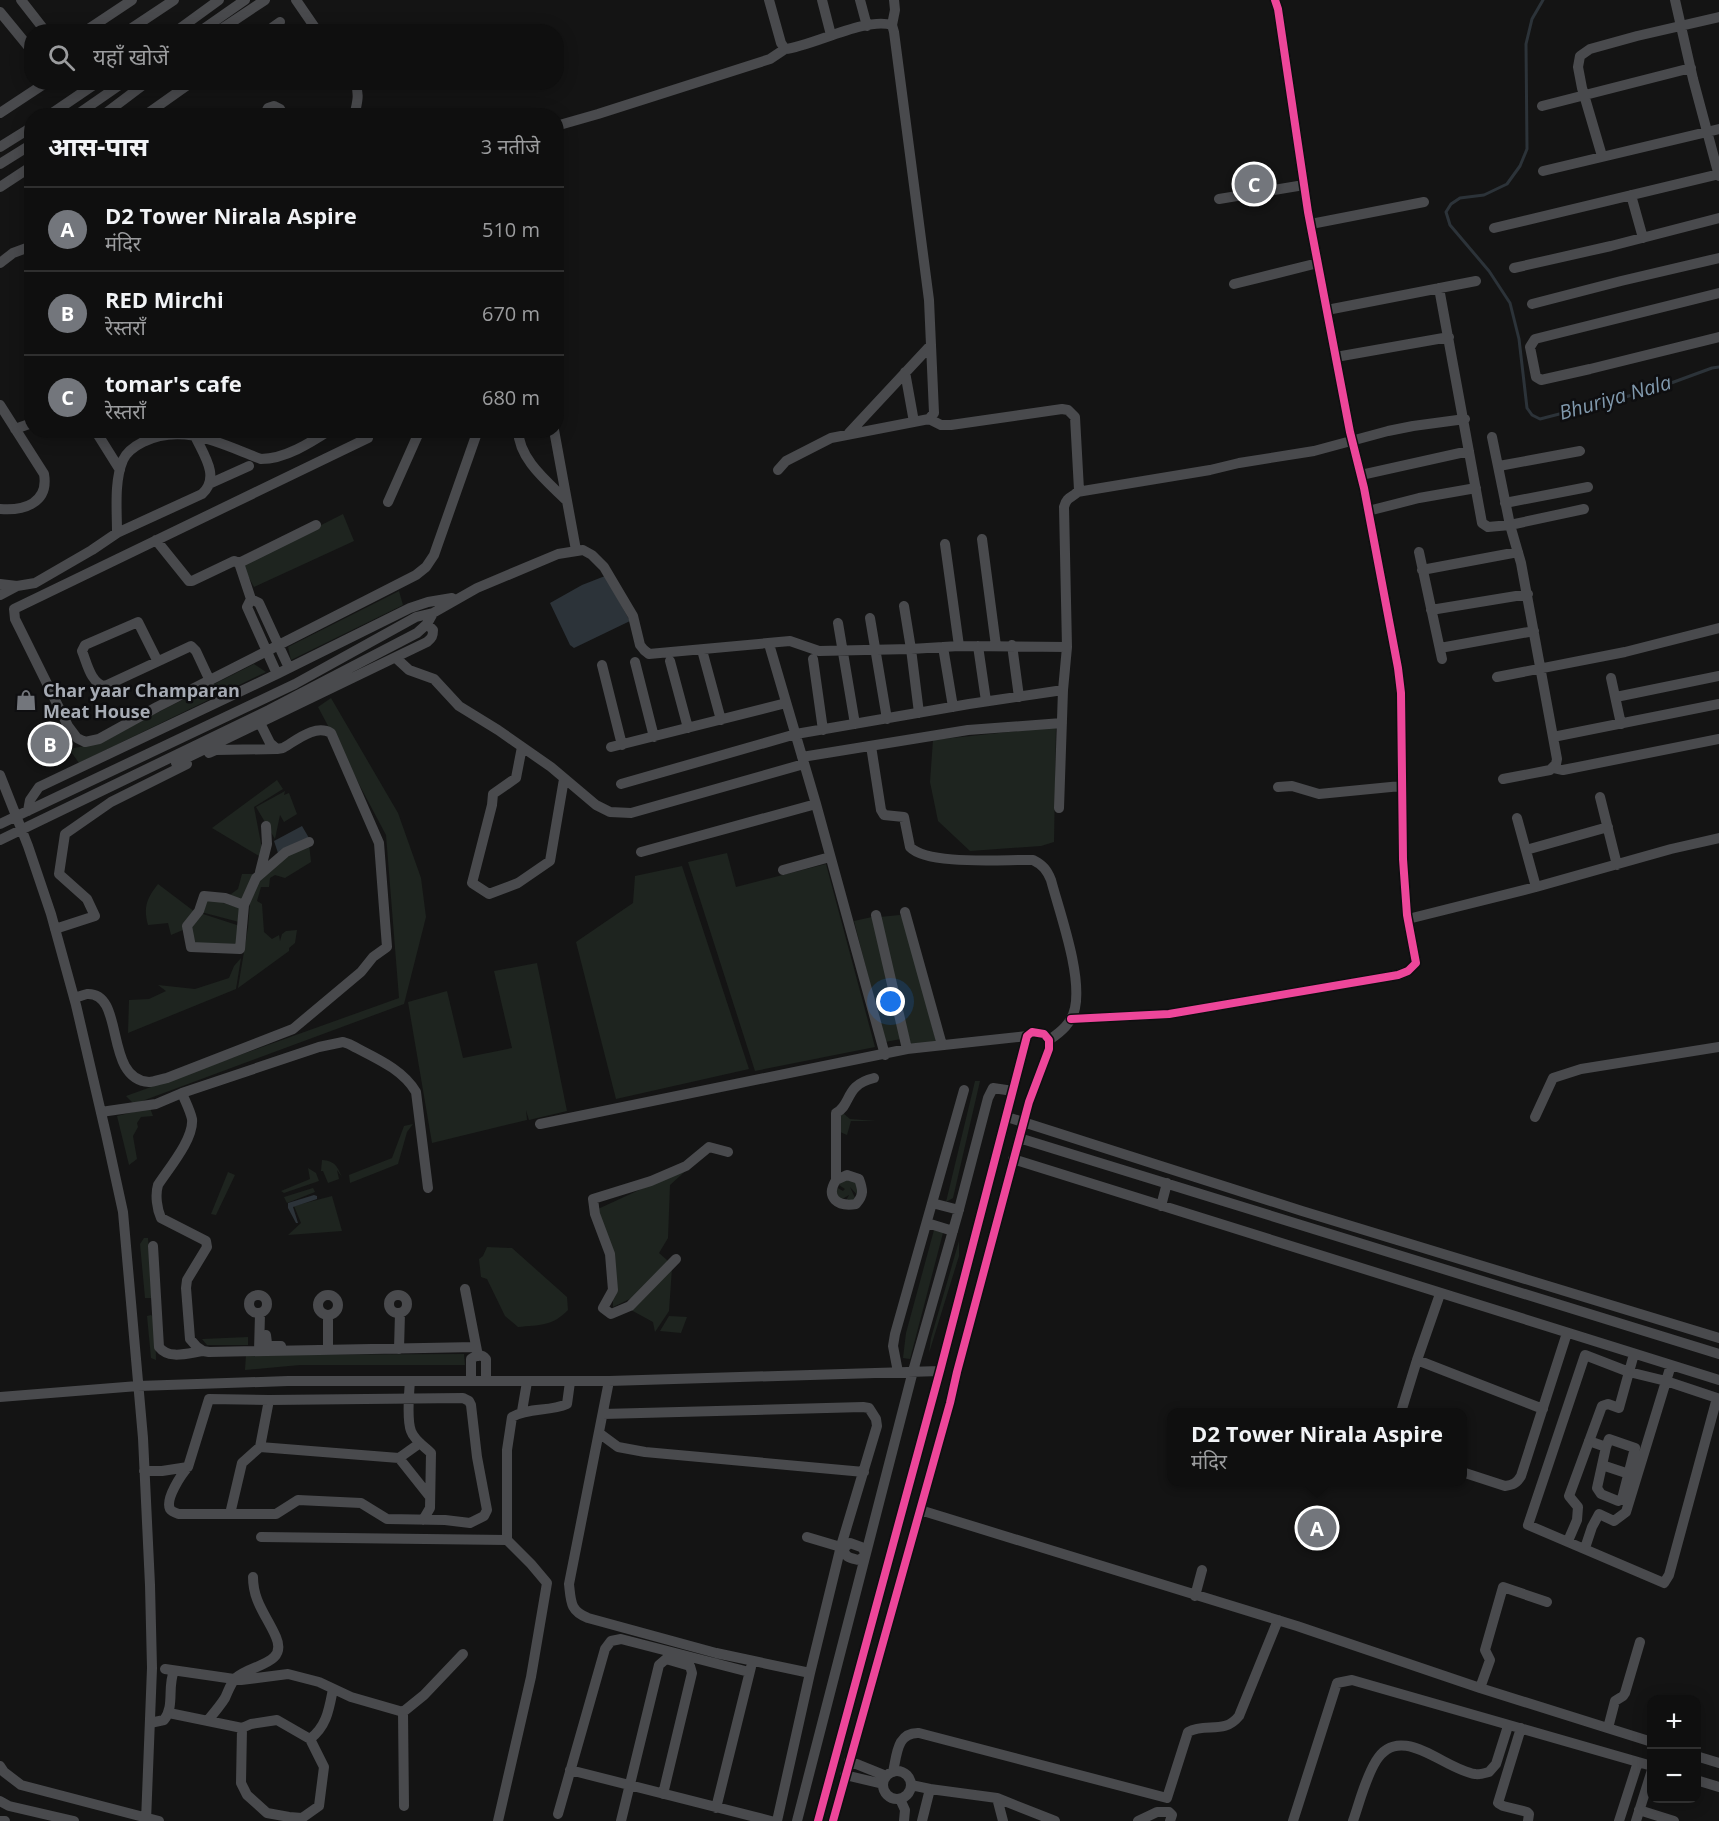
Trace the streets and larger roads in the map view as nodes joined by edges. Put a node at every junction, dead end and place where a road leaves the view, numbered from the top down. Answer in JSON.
{"nodes":[{"id":1,"x":21,"y":0,"type":"edge"},
{"id":2,"x":132,"y":0,"type":"edge"},
{"id":3,"x":174,"y":0,"type":"edge"},
{"id":4,"x":219,"y":0,"type":"edge"},
{"id":5,"x":245,"y":0,"type":"edge"},
{"id":6,"x":265,"y":0,"type":"edge"},
{"id":7,"x":296,"y":0,"type":"edge"},
{"id":8,"x":769,"y":0,"type":"edge"},
{"id":9,"x":822,"y":0,"type":"edge"},
{"id":10,"x":860,"y":0,"type":"edge"},
{"id":11,"x":894,"y":0,"type":"edge"},
{"id":12,"x":1275,"y":0,"type":"edge"},
{"id":13,"x":1675,"y":0,"type":"edge"},
{"id":14,"x":0,"y":12,"type":"edge"},
{"id":15,"x":1719,"y":17,"type":"edge"},
{"id":16,"x":280,"y":22,"type":"dead end"},
{"id":17,"x":40,"y":24,"type":"edge"},
{"id":18,"x":96,"y":24,"type":"edge"},
{"id":19,"x":138,"y":24,"type":"edge"},
{"id":20,"x":186,"y":24,"type":"edge"},
{"id":21,"x":210,"y":24,"type":"edge"},
{"id":22,"x":230,"y":24,"type":"edge"},
{"id":23,"x":277,"y":24,"type":"edge"},
{"id":24,"x":312,"y":24,"type":"edge"},
{"id":25,"x":867,"y":26,"type":"junction"},
{"id":26,"x":892,"y":26,"type":"junction"},
{"id":27,"x":1681,"y":26,"type":"junction"},
{"id":28,"x":831,"y":35,"type":"junction"},
{"id":29,"x":24,"y":41,"type":"edge"},
{"id":30,"x":785,"y":49,"type":"junction"},
{"id":31,"x":1690,"y":68,"type":"junction"},
{"id":32,"x":35,"y":90,"type":"edge"},
{"id":33,"x":86,"y":90,"type":"edge"},
{"id":34,"x":112,"y":90,"type":"edge"},
{"id":35,"x":136,"y":90,"type":"edge"},
{"id":36,"x":181,"y":90,"type":"edge"},
{"id":37,"x":358,"y":90,"type":"edge"},
{"id":38,"x":1584,"y":95,"type":"junction"},
{"id":39,"x":1542,"y":106,"type":"dead end"},
{"id":40,"x":60,"y":108,"type":"edge"},
{"id":41,"x":87,"y":108,"type":"edge"},
{"id":42,"x":113,"y":108,"type":"edge"},
{"id":43,"x":155,"y":108,"type":"edge"},
{"id":44,"x":356,"y":108,"type":"edge"},
{"id":45,"x":0,"y":113,"type":"edge"},
{"id":46,"x":564,"y":124,"type":"edge"},
{"id":47,"x":1713,"y":131,"type":"edge"},
{"id":48,"x":24,"y":132,"type":"edge"},
{"id":49,"x":0,"y":147,"type":"edge"},
{"id":50,"x":24,"y":149,"type":"edge"},
{"id":51,"x":21,"y":151,"type":"junction"},
{"id":52,"x":24,"y":156,"type":"edge"},
{"id":53,"x":1602,"y":156,"type":"junction"},
{"id":54,"x":0,"y":164,"type":"edge"},
{"id":55,"x":24,"y":171,"type":"edge"},
{"id":56,"x":1543,"y":171,"type":"dead end"},
{"id":57,"x":1719,"y":174,"type":"edge"},
{"id":58,"x":1304,"y":185,"type":"junction"},
{"id":59,"x":0,"y":187,"type":"edge"},
{"id":60,"x":1631,"y":195,"type":"junction"},
{"id":61,"x":1219,"y":199,"type":"dead end"},
{"id":62,"x":1424,"y":202,"type":"dead end"},
{"id":63,"x":1719,"y":218,"type":"edge"},
{"id":64,"x":1311,"y":224,"type":"junction"},
{"id":65,"x":1494,"y":228,"type":"dead end"},
{"id":66,"x":1643,"y":238,"type":"junction"},
{"id":67,"x":24,"y":249,"type":"edge"},
{"id":68,"x":1719,"y":258,"type":"edge"},
{"id":69,"x":0,"y":263,"type":"edge"},
{"id":70,"x":1318,"y":263,"type":"junction"},
{"id":71,"x":1514,"y":268,"type":"dead end"},
{"id":72,"x":1476,"y":281,"type":"dead end"},
{"id":73,"x":1234,"y":284,"type":"dead end"},
{"id":74,"x":1439,"y":288,"type":"junction"},
{"id":75,"x":1719,"y":294,"type":"edge"},
{"id":76,"x":1532,"y":304,"type":"dead end"},
{"id":77,"x":1328,"y":310,"type":"junction"},
{"id":78,"x":1449,"y":337,"type":"junction"},
{"id":79,"x":1719,"y":337,"type":"edge"},
{"id":80,"x":931,"y":345,"type":"junction"},
{"id":81,"x":1336,"y":357,"type":"junction"},
{"id":82,"x":906,"y":372,"type":"junction"},
{"id":83,"x":0,"y":405,"type":"edge"},
{"id":84,"x":929,"y":419,"type":"junction"},
{"id":85,"x":1464,"y":419,"type":"junction"},
{"id":86,"x":914,"y":422,"type":"junction"},
{"id":87,"x":24,"y":426,"type":"edge"},
{"id":88,"x":15,"y":429,"type":"junction"},
{"id":89,"x":849,"y":433,"type":"junction"},
{"id":90,"x":1492,"y":437,"type":"dead end"},
{"id":91,"x":100,"y":438,"type":"edge"},
{"id":92,"x":151,"y":438,"type":"edge"},
{"id":93,"x":196,"y":438,"type":"edge"},
{"id":94,"x":205,"y":438,"type":"edge"},
{"id":95,"x":317,"y":438,"type":"edge"},
{"id":96,"x":369,"y":438,"type":"dead end"},
{"id":97,"x":416,"y":438,"type":"edge"},
{"id":98,"x":475,"y":438,"type":"edge"},
{"id":99,"x":518,"y":438,"type":"edge"},
{"id":100,"x":555,"y":438,"type":"edge"},
{"id":101,"x":1352,"y":441,"type":"junction"},
{"id":102,"x":1469,"y":451,"type":"junction"},
{"id":103,"x":1580,"y":451,"type":"dead end"},
{"id":104,"x":249,"y":466,"type":"dead end"},
{"id":105,"x":1498,"y":466,"type":"junction"},
{"id":106,"x":120,"y":470,"type":"junction"},
{"id":107,"x":778,"y":470,"type":"dead end"},
{"id":108,"x":1361,"y":475,"type":"junction"},
{"id":109,"x":209,"y":484,"type":"junction"},
{"id":110,"x":1588,"y":487,"type":"dead end"},
{"id":111,"x":1476,"y":488,"type":"junction"},
{"id":112,"x":1077,"y":492,"type":"junction"},
{"id":113,"x":567,"y":501,"type":"junction"},
{"id":114,"x":388,"y":502,"type":"dead end"},
{"id":115,"x":1505,"y":503,"type":"junction"},
{"id":116,"x":0,"y":509,"type":"edge"},
{"id":117,"x":1584,"y":509,"type":"dead end"},
{"id":118,"x":1368,"y":511,"type":"junction"},
{"id":119,"x":316,"y":525,"type":"dead end"},
{"id":120,"x":1510,"y":525,"type":"junction"},
{"id":121,"x":117,"y":533,"type":"junction"},
{"id":122,"x":982,"y":539,"type":"dead end"},
{"id":123,"x":156,"y":540,"type":"junction"},
{"id":124,"x":945,"y":544,"type":"dead end"},
{"id":125,"x":576,"y":550,"type":"junction"},
{"id":126,"x":1419,"y":552,"type":"dead end"},
{"id":127,"x":1518,"y":552,"type":"junction"},
{"id":128,"x":239,"y":563,"type":"junction"},
{"id":129,"x":1422,"y":570,"type":"junction"},
{"id":130,"x":0,"y":584,"type":"edge"},
{"id":131,"x":17,"y":586,"type":"junction"},
{"id":132,"x":1528,"y":594,"type":"junction"},
{"id":133,"x":0,"y":595,"type":"edge"},
{"id":134,"x":459,"y":597,"type":"junction"},
{"id":135,"x":251,"y":599,"type":"junction"},
{"id":136,"x":904,"y":606,"type":"dead end"},
{"id":137,"x":1431,"y":610,"type":"junction"},
{"id":138,"x":433,"y":613,"type":"junction"},
{"id":139,"x":870,"y":618,"type":"dead end"},
{"id":140,"x":838,"y":623,"type":"dead end"},
{"id":141,"x":427,"y":624,"type":"junction"},
{"id":142,"x":1719,"y":628,"type":"edge"},
{"id":143,"x":1534,"y":632,"type":"junction"},
{"id":144,"x":769,"y":644,"type":"junction"},
{"id":145,"x":1012,"y":645,"type":"junction"},
{"id":146,"x":279,"y":646,"type":"junction"},
{"id":147,"x":959,"y":646,"type":"junction"},
{"id":148,"x":978,"y":646,"type":"junction"},
{"id":149,"x":996,"y":646,"type":"junction"},
{"id":150,"x":1066,"y":646,"type":"junction"},
{"id":151,"x":943,"y":647,"type":"junction"},
{"id":152,"x":876,"y":649,"type":"junction"},
{"id":153,"x":911,"y":649,"type":"junction"},
{"id":154,"x":702,"y":650,"type":"junction"},
{"id":155,"x":844,"y":650,"type":"junction"},
{"id":156,"x":267,"y":652,"type":"junction"},
{"id":157,"x":396,"y":658,"type":"junction"},
{"id":158,"x":813,"y":659,"type":"dead end"},
{"id":159,"x":157,"y":660,"type":"junction"},
{"id":160,"x":670,"y":661,"type":"dead end"},
{"id":161,"x":635,"y":662,"type":"dead end"},
{"id":162,"x":333,"y":663,"type":"junction"},
{"id":163,"x":602,"y":665,"type":"dead end"},
{"id":164,"x":288,"y":668,"type":"junction"},
{"id":165,"x":1541,"y":668,"type":"junction"},
{"id":166,"x":338,"y":674,"type":"junction"},
{"id":167,"x":277,"y":675,"type":"junction"},
{"id":168,"x":1719,"y":675,"type":"edge"},
{"id":169,"x":1497,"y":677,"type":"dead end"},
{"id":170,"x":1611,"y":678,"type":"dead end"},
{"id":171,"x":210,"y":681,"type":"junction"},
{"id":172,"x":1063,"y":690,"type":"junction"},
{"id":173,"x":1019,"y":697,"type":"junction"},
{"id":174,"x":1616,"y":697,"type":"junction"},
{"id":175,"x":986,"y":701,"type":"junction"},
{"id":176,"x":786,"y":703,"type":"junction"},
{"id":177,"x":1719,"y":704,"type":"edge"},
{"id":178,"x":953,"y":707,"type":"junction"},
{"id":179,"x":919,"y":713,"type":"junction"},
{"id":180,"x":887,"y":718,"type":"junction"},
{"id":181,"x":721,"y":720,"type":"junction"},
{"id":182,"x":260,"y":723,"type":"junction"},
{"id":183,"x":1062,"y":723,"type":"junction"},
{"id":184,"x":855,"y":724,"type":"junction"},
{"id":185,"x":1621,"y":724,"type":"junction"},
{"id":186,"x":688,"y":728,"type":"junction"},
{"id":187,"x":823,"y":730,"type":"junction"},
{"id":188,"x":796,"y":734,"type":"junction"},
{"id":189,"x":654,"y":737,"type":"junction"},
{"id":190,"x":1553,"y":737,"type":"junction"},
{"id":191,"x":1719,"y":739,"type":"edge"},
{"id":192,"x":871,"y":746,"type":"junction"},
{"id":193,"x":522,"y":747,"type":"junction"},
{"id":194,"x":277,"y":749,"type":"junction"},
{"id":195,"x":803,"y":761,"type":"junction"},
{"id":196,"x":1554,"y":768,"type":"junction"},
{"id":197,"x":0,"y":775,"type":"edge"},
{"id":198,"x":564,"y":779,"type":"junction"},
{"id":199,"x":1503,"y":779,"type":"dead end"},
{"id":200,"x":621,"y":784,"type":"dead end"},
{"id":201,"x":1401,"y":786,"type":"junction"},
{"id":202,"x":1278,"y":787,"type":"dead end"},
{"id":203,"x":1600,"y":797,"type":"dead end"},
{"id":204,"x":816,"y":804,"type":"junction"},
{"id":205,"x":1059,"y":808,"type":"dead end"},
{"id":206,"x":28,"y":811,"type":"junction"},
{"id":207,"x":16,"y":817,"type":"junction"},
{"id":208,"x":1517,"y":818,"type":"dead end"},
{"id":209,"x":0,"y":824,"type":"edge"},
{"id":210,"x":266,"y":826,"type":"dead end"},
{"id":211,"x":1608,"y":827,"type":"junction"},
{"id":212,"x":22,"y":833,"type":"junction"},
{"id":213,"x":1719,"y":838,"type":"edge"},
{"id":214,"x":0,"y":840,"type":"edge"},
{"id":215,"x":309,"y":842,"type":"dead end"},
{"id":216,"x":1526,"y":850,"type":"junction"},
{"id":217,"x":641,"y":852,"type":"dead end"},
{"id":218,"x":830,"y":857,"type":"junction"},
{"id":219,"x":1617,"y":865,"type":"junction"},
{"id":220,"x":783,"y":870,"type":"dead end"},
{"id":221,"x":256,"y":878,"type":"junction"},
{"id":222,"x":1536,"y":887,"type":"junction"},
{"id":223,"x":244,"y":905,"type":"junction"},
{"id":224,"x":905,"y":912,"type":"dead end"},
{"id":225,"x":876,"y":915,"type":"dead end"},
{"id":226,"x":1408,"y":919,"type":"junction"},
{"id":227,"x":55,"y":929,"type":"junction"},
{"id":228,"x":74,"y":998,"type":"junction"},
{"id":229,"x":1071,"y":1018,"type":"junction"},
{"id":230,"x":1027,"y":1036,"type":"junction"},
{"id":231,"x":1049,"y":1040,"type":"junction"},
{"id":232,"x":942,"y":1045,"type":"junction"},
{"id":233,"x":1719,"y":1047,"type":"edge"},
{"id":234,"x":907,"y":1049,"type":"junction"},
{"id":235,"x":885,"y":1055,"type":"junction"},
{"id":236,"x":873,"y":1078,"type":"dead end"},
{"id":237,"x":964,"y":1090,"type":"dead end"},
{"id":238,"x":1013,"y":1091,"type":"junction"},
{"id":239,"x":182,"y":1093,"type":"junction"},
{"id":240,"x":101,"y":1112,"type":"junction"},
{"id":241,"x":1007,"y":1117,"type":"junction"},
{"id":242,"x":1535,"y":1117,"type":"dead end"},
{"id":243,"x":1023,"y":1122,"type":"junction"},
{"id":244,"x":540,"y":1124,"type":"dead end"},
{"id":245,"x":1019,"y":1138,"type":"junction"},
{"id":246,"x":728,"y":1152,"type":"dead end"},
{"id":247,"x":1013,"y":1159,"type":"junction"},
{"id":248,"x":836,"y":1180,"type":"dead end"},
{"id":249,"x":1167,"y":1183,"type":"junction"},
{"id":250,"x":428,"y":1188,"type":"dead end"},
{"id":251,"x":932,"y":1203,"type":"junction"},
{"id":252,"x":1161,"y":1206,"type":"junction"},
{"id":253,"x":956,"y":1221,"type":"junction"},
{"id":254,"x":927,"y":1223,"type":"junction"},
{"id":255,"x":978,"y":1224,"type":"junction"},
{"id":256,"x":153,"y":1246,"type":"dead end"},
{"id":257,"x":675,"y":1259,"type":"dead end"},
{"id":258,"x":465,"y":1289,"type":"dead end"},
{"id":259,"x":1440,"y":1294,"type":"junction"},
{"id":260,"x":400,"y":1313,"type":"dead end"},
{"id":261,"x":260,"y":1314,"type":"dead end"},
{"id":262,"x":328,"y":1315,"type":"dead end"},
{"id":263,"x":1567,"y":1333,"type":"junction"},
{"id":264,"x":266,"y":1335,"type":"dead end"},
{"id":265,"x":395,"y":1337,"type":"dead end"},
{"id":266,"x":1719,"y":1338,"type":"edge"},
{"id":267,"x":328,"y":1348,"type":"junction"},
{"id":268,"x":399,"y":1349,"type":"junction"},
{"id":269,"x":202,"y":1351,"type":"junction"},
{"id":270,"x":259,"y":1351,"type":"junction"},
{"id":271,"x":477,"y":1352,"type":"junction"},
{"id":272,"x":1634,"y":1354,"type":"junction"},
{"id":273,"x":1719,"y":1354,"type":"edge"},
{"id":274,"x":1417,"y":1360,"type":"junction"},
{"id":275,"x":1671,"y":1365,"type":"junction"},
{"id":276,"x":913,"y":1371,"type":"junction"},
{"id":277,"x":940,"y":1371,"type":"junction"},
{"id":278,"x":898,"y":1372,"type":"junction"},
{"id":279,"x":1629,"y":1372,"type":"junction"},
{"id":280,"x":1719,"y":1380,"type":"edge"},
{"id":281,"x":410,"y":1381,"type":"junction"},
{"id":282,"x":471,"y":1381,"type":"junction"},
{"id":283,"x":486,"y":1381,"type":"junction"},
{"id":284,"x":1666,"y":1381,"type":"junction"},
{"id":285,"x":527,"y":1382,"type":"junction"},
{"id":286,"x":570,"y":1382,"type":"junction"},
{"id":287,"x":609,"y":1382,"type":"junction"},
{"id":288,"x":138,"y":1386,"type":"junction"},
{"id":289,"x":0,"y":1396,"type":"edge"},
{"id":290,"x":409,"y":1398,"type":"junction"},
{"id":291,"x":270,"y":1400,"type":"junction"},
{"id":292,"x":1403,"y":1408,"type":"edge"},
{"id":293,"x":1543,"y":1409,"type":"junction"},
{"id":294,"x":522,"y":1411,"type":"junction"},
{"id":295,"x":603,"y":1414,"type":"junction"},
{"id":296,"x":599,"y":1433,"type":"junction"},
{"id":297,"x":1589,"y":1441,"type":"junction"},
{"id":298,"x":420,"y":1443,"type":"junction"},
{"id":299,"x":260,"y":1447,"type":"junction"},
{"id":300,"x":1606,"y":1447,"type":"junction"},
{"id":301,"x":399,"y":1458,"type":"junction"},
{"id":302,"x":1602,"y":1465,"type":"junction"},
{"id":303,"x":188,"y":1467,"type":"junction"},
{"id":304,"x":144,"y":1471,"type":"junction"},
{"id":305,"x":864,"y":1472,"type":"junction"},
{"id":306,"x":1467,"y":1474,"type":"edge"},
{"id":307,"x":1629,"y":1474,"type":"junction"},
{"id":308,"x":430,"y":1497,"type":"junction"},
{"id":309,"x":1578,"y":1507,"type":"junction"},
{"id":310,"x":920,"y":1510,"type":"junction"},
{"id":311,"x":231,"y":1514,"type":"junction"},
{"id":312,"x":1599,"y":1514,"type":"junction"},
{"id":313,"x":423,"y":1520,"type":"junction"},
{"id":314,"x":261,"y":1537,"type":"dead end"},
{"id":315,"x":807,"y":1537,"type":"dead end"},
{"id":316,"x":507,"y":1540,"type":"junction"},
{"id":317,"x":1568,"y":1541,"type":"junction"},
{"id":318,"x":843,"y":1547,"type":"junction"},
{"id":319,"x":1585,"y":1548,"type":"junction"},
{"id":320,"x":865,"y":1556,"type":"junction"},
{"id":321,"x":1202,"y":1570,"type":"dead end"},
{"id":322,"x":253,"y":1577,"type":"dead end"},
{"id":323,"x":880,"y":1592,"type":"junction"},
{"id":324,"x":1195,"y":1596,"type":"junction"},
{"id":325,"x":895,"y":1598,"type":"junction"},
{"id":326,"x":1547,"y":1602,"type":"dead end"},
{"id":327,"x":1278,"y":1620,"type":"junction"},
{"id":328,"x":1640,"y":1642,"type":"dead end"},
{"id":329,"x":463,"y":1654,"type":"dead end"},
{"id":330,"x":751,"y":1666,"type":"junction"},
{"id":331,"x":810,"y":1673,"type":"junction"},
{"id":332,"x":234,"y":1679,"type":"junction"},
{"id":333,"x":1480,"y":1688,"type":"junction"},
{"id":334,"x":333,"y":1689,"type":"junction"},
{"id":335,"x":403,"y":1712,"type":"junction"},
{"id":336,"x":169,"y":1713,"type":"junction"},
{"id":337,"x":208,"y":1720,"type":"junction"},
{"id":338,"x":150,"y":1723,"type":"junction"},
{"id":339,"x":1508,"y":1726,"type":"junction"},
{"id":340,"x":242,"y":1728,"type":"junction"},
{"id":341,"x":1521,"y":1728,"type":"junction"},
{"id":342,"x":1608,"y":1728,"type":"junction"},
{"id":343,"x":310,"y":1739,"type":"junction"},
{"id":344,"x":1647,"y":1740,"type":"edge"},
{"id":345,"x":1701,"y":1758,"type":"edge"},
{"id":346,"x":849,"y":1761,"type":"junction"},
{"id":347,"x":1638,"y":1762,"type":"junction"},
{"id":348,"x":1719,"y":1763,"type":"edge"},
{"id":349,"x":0,"y":1766,"type":"edge"},
{"id":350,"x":1647,"y":1766,"type":"edge"},
{"id":351,"x":570,"y":1770,"type":"junction"},
{"id":352,"x":845,"y":1776,"type":"junction"},
{"id":353,"x":887,"y":1777,"type":"junction"},
{"id":354,"x":1701,"y":1782,"type":"edge"},
{"id":355,"x":629,"y":1784,"type":"junction"},
{"id":356,"x":911,"y":1785,"type":"junction"},
{"id":357,"x":1647,"y":1785,"type":"edge"},
{"id":358,"x":1719,"y":1787,"type":"edge"},
{"id":359,"x":930,"y":1789,"type":"junction"},
{"id":360,"x":663,"y":1794,"type":"junction"},
{"id":361,"x":1163,"y":1797,"type":"junction"},
{"id":362,"x":997,"y":1798,"type":"junction"},
{"id":363,"x":900,"y":1799,"type":"junction"},
{"id":364,"x":0,"y":1801,"type":"edge"},
{"id":365,"x":404,"y":1806,"type":"dead end"},
{"id":366,"x":716,"y":1808,"type":"junction"},
{"id":367,"x":1161,"y":1812,"type":"junction"},
{"id":368,"x":558,"y":1814,"type":"dead end"},
{"id":369,"x":1638,"y":1816,"type":"edge"},
{"id":370,"x":1040,"y":1818,"type":"edge"},
{"id":371,"x":146,"y":1819,"type":"edge"},
{"id":372,"x":0,"y":1821,"type":"edge"},
{"id":373,"x":5,"y":1821,"type":"edge"},
{"id":374,"x":74,"y":1821,"type":"edge"},
{"id":375,"x":159,"y":1821,"type":"edge"},
{"id":376,"x":498,"y":1821,"type":"edge"},
{"id":377,"x":621,"y":1821,"type":"edge"},
{"id":378,"x":771,"y":1821,"type":"edge"},
{"id":379,"x":777,"y":1821,"type":"edge"},
{"id":380,"x":797,"y":1821,"type":"edge"},
{"id":381,"x":819,"y":1821,"type":"edge"},
{"id":382,"x":833,"y":1821,"type":"edge"},
{"id":383,"x":904,"y":1821,"type":"edge"},
{"id":384,"x":922,"y":1821,"type":"edge"},
{"id":385,"x":1003,"y":1821,"type":"edge"},
{"id":386,"x":1055,"y":1821,"type":"edge"},
{"id":387,"x":1138,"y":1821,"type":"edge"},
{"id":388,"x":1170,"y":1821,"type":"edge"},
{"id":389,"x":1293,"y":1821,"type":"edge"},
{"id":390,"x":1353,"y":1821,"type":"edge"},
{"id":391,"x":1528,"y":1821,"type":"edge"},
{"id":392,"x":1619,"y":1821,"type":"edge"},
{"id":393,"x":1674,"y":1821,"type":"edge"}],
"edges":[{"from":1,"to":17,"type":"street"},
{"from":2,"to":18,"type":"street"},
{"from":3,"to":19,"type":"street"},
{"from":4,"to":20,"type":"street"},
{"from":5,"to":21,"type":"street"},
{"from":6,"to":22,"type":"street"},
{"from":7,"to":24,"type":"street"},
{"from":8,"to":30,"type":"street"},
{"from":9,"to":28,"type":"street"},
{"from":10,"to":25,"type":"street"},
{"from":11,"to":26,"type":"street"},
{"from":12,"to":58,"type":"street"},
{"from":13,"to":27,"type":"street"},
{"from":14,"to":29,"type":"street"},
{"from":15,"to":27,"type":"street"},
{"from":16,"to":23,"type":"street"},
{"from":25,"to":26,"type":"street"},
{"from":25,"to":28,"type":"street"},
{"from":26,"to":80,"type":"street"},
{"from":27,"to":31,"type":"street"},
{"from":27,"to":38,"type":"street"},
{"from":28,"to":30,"type":"street"},
{"from":30,"to":46,"type":"street"},
{"from":31,"to":38,"type":"street"},
{"from":31,"to":47,"type":"street"},
{"from":32,"to":45,"type":"street"},
{"from":33,"to":40,"type":"street"},
{"from":34,"to":41,"type":"street"},
{"from":35,"to":42,"type":"street"},
{"from":36,"to":43,"type":"street"},
{"from":37,"to":44,"type":"street"},
{"from":38,"to":39,"type":"street"},
{"from":38,"to":53,"type":"street"},
{"from":47,"to":53,"type":"street"},
{"from":47,"to":57,"type":"street"},
{"from":48,"to":49,"type":"street"},
{"from":50,"to":51,"type":"street"},
{"from":51,"to":52,"type":"street"},
{"from":51,"to":54,"type":"street"},
{"from":53,"to":56,"type":"street"},
{"from":55,"to":59,"type":"street"},
{"from":57,"to":60,"type":"street"},
{"from":58,"to":61,"type":"street"},
{"from":58,"to":64,"type":"street"},
{"from":60,"to":65,"type":"street"},
{"from":60,"to":66,"type":"street"},
{"from":62,"to":64,"type":"street"},
{"from":63,"to":66,"type":"street"},
{"from":64,"to":70,"type":"street"},
{"from":66,"to":71,"type":"street"},
{"from":67,"to":69,"type":"street"},
{"from":68,"to":76,"type":"street"},
{"from":70,"to":73,"type":"street"},
{"from":70,"to":77,"type":"street"},
{"from":72,"to":74,"type":"street"},
{"from":74,"to":77,"type":"street"},
{"from":74,"to":78,"type":"street"},
{"from":75,"to":79,"type":"street"},
{"from":77,"to":81,"type":"street"},
{"from":78,"to":81,"type":"street"},
{"from":78,"to":85,"type":"street"},
{"from":80,"to":82,"type":"street"},
{"from":80,"to":84,"type":"street"},
{"from":81,"to":101,"type":"street"},
{"from":82,"to":86,"type":"street"},
{"from":82,"to":89,"type":"street"},
{"from":83,"to":88,"type":"street"},
{"from":84,"to":86,"type":"street"},
{"from":84,"to":112,"type":"street"},
{"from":85,"to":101,"type":"street"},
{"from":85,"to":102,"type":"street"},
{"from":86,"to":89,"type":"street"},
{"from":87,"to":88,"type":"street"},
{"from":88,"to":116,"type":"street"},
{"from":89,"to":107,"type":"street"},
{"from":90,"to":105,"type":"street"},
{"from":91,"to":106,"type":"street"},
{"from":92,"to":106,"type":"street"},
{"from":93,"to":109,"type":"street"},
{"from":94,"to":95,"type":"street"},
{"from":96,"to":123,"type":"street"},
{"from":97,"to":114,"type":"street"},
{"from":98,"to":146,"type":"street"},
{"from":99,"to":113,"type":"street"},
{"from":100,"to":113,"type":"street"},
{"from":101,"to":108,"type":"street"},
{"from":101,"to":112,"type":"street"},
{"from":102,"to":108,"type":"street"},
{"from":102,"to":111,"type":"street"},
{"from":103,"to":105,"type":"street"},
{"from":104,"to":109,"type":"street"},
{"from":105,"to":115,"type":"street"},
{"from":106,"to":121,"type":"street"},
{"from":108,"to":118,"type":"street"},
{"from":109,"to":121,"type":"street"},
{"from":110,"to":115,"type":"street"},
{"from":111,"to":118,"type":"street"},
{"from":111,"to":120,"type":"street"},
{"from":112,"to":150,"type":"street"},
{"from":113,"to":125,"type":"street"},
{"from":115,"to":120,"type":"street"},
{"from":117,"to":120,"type":"street"},
{"from":118,"to":201,"type":"street"},
{"from":119,"to":128,"type":"street"},
{"from":120,"to":127,"type":"street"},
{"from":121,"to":131,"type":"street"},
{"from":122,"to":149,"type":"street"},
{"from":123,"to":128,"type":"street"},
{"from":123,"to":171,"type":"street"},
{"from":124,"to":147,"type":"street"},
{"from":125,"to":134,"type":"street"},
{"from":125,"to":154,"type":"street"},
{"from":126,"to":129,"type":"street"},
{"from":127,"to":129,"type":"street"},
{"from":127,"to":132,"type":"street"},
{"from":128,"to":135,"type":"street"},
{"from":129,"to":137,"type":"street"},
{"from":130,"to":131,"type":"street"},
{"from":131,"to":133,"type":"street"},
{"from":132,"to":137,"type":"street"},
{"from":132,"to":143,"type":"street"},
{"from":134,"to":138,"type":"street"},
{"from":134,"to":164,"type":"street"},
{"from":135,"to":146,"type":"street"},
{"from":135,"to":156,"type":"street"},
{"from":136,"to":153,"type":"street"},
{"from":137,"to":143,"type":"street"},
{"from":138,"to":141,"type":"street"},
{"from":138,"to":162,"type":"street"},
{"from":139,"to":152,"type":"street"},
{"from":140,"to":155,"type":"street"},
{"from":141,"to":157,"type":"street"},
{"from":141,"to":166,"type":"street"},
{"from":142,"to":165,"type":"street"},
{"from":143,"to":165,"type":"street"},
{"from":144,"to":154,"type":"street"},
{"from":144,"to":155,"type":"street"},
{"from":144,"to":176,"type":"street"},
{"from":145,"to":149,"type":"street"},
{"from":145,"to":150,"type":"street"},
{"from":145,"to":173,"type":"street"},
{"from":146,"to":156,"type":"street"},
{"from":146,"to":164,"type":"street"},
{"from":147,"to":148,"type":"street"},
{"from":147,"to":151,"type":"street"},
{"from":148,"to":149,"type":"street"},
{"from":148,"to":175,"type":"street"},
{"from":150,"to":172,"type":"street"},
{"from":151,"to":153,"type":"street"},
{"from":151,"to":178,"type":"street"},
{"from":152,"to":153,"type":"street"},
{"from":152,"to":155,"type":"street"},
{"from":152,"to":180,"type":"street"},
{"from":153,"to":179,"type":"street"},
{"from":154,"to":181,"type":"street"},
{"from":155,"to":184,"type":"street"},
{"from":156,"to":167,"type":"street"},
{"from":156,"to":171,"type":"street"},
{"from":157,"to":182,"type":"street"},
{"from":157,"to":193,"type":"street"},
{"from":158,"to":187,"type":"street"},
{"from":159,"to":159,"type":"street"},
{"from":159,"to":171,"type":"street"},
{"from":160,"to":186,"type":"street"},
{"from":161,"to":189,"type":"street"},
{"from":162,"to":166,"type":"street"},
{"from":162,"to":206,"type":"street"},
{"from":163,"to":189,"type":"street"},
{"from":164,"to":167,"type":"street"},
{"from":165,"to":169,"type":"street"},
{"from":165,"to":190,"type":"street"},
{"from":166,"to":212,"type":"street"},
{"from":167,"to":206,"type":"street"},
{"from":168,"to":174,"type":"street"},
{"from":170,"to":174,"type":"street"},
{"from":172,"to":173,"type":"street"},
{"from":172,"to":183,"type":"street"},
{"from":173,"to":175,"type":"street"},
{"from":174,"to":185,"type":"street"},
{"from":175,"to":178,"type":"street"},
{"from":176,"to":181,"type":"street"},
{"from":176,"to":188,"type":"street"},
{"from":177,"to":185,"type":"street"},
{"from":178,"to":179,"type":"street"},
{"from":179,"to":180,"type":"street"},
{"from":180,"to":184,"type":"street"},
{"from":181,"to":186,"type":"street"},
{"from":182,"to":194,"type":"street"},
{"from":182,"to":212,"type":"street"},
{"from":183,"to":192,"type":"street"},
{"from":183,"to":205,"type":"street"},
{"from":184,"to":187,"type":"street"},
{"from":185,"to":190,"type":"street"},
{"from":186,"to":189,"type":"street"},
{"from":187,"to":188,"type":"street"},
{"from":188,"to":195,"type":"street"},
{"from":188,"to":200,"type":"street"},
{"from":190,"to":196,"type":"street"},
{"from":191,"to":196,"type":"street"},
{"from":192,"to":195,"type":"street"},
{"from":192,"to":229,"type":"street"},
{"from":193,"to":198,"type":"street"},
{"from":193,"to":198,"type":"street"},
{"from":194,"to":227,"type":"street"},
{"from":194,"to":228,"type":"street"},
{"from":195,"to":198,"type":"street"},
{"from":195,"to":204,"type":"street"},
{"from":196,"to":199,"type":"street"},
{"from":197,"to":207,"type":"street"},
{"from":201,"to":202,"type":"street"},
{"from":201,"to":226,"type":"street"},
{"from":203,"to":211,"type":"street"},
{"from":204,"to":217,"type":"street"},
{"from":204,"to":218,"type":"street"},
{"from":206,"to":207,"type":"street"},
{"from":207,"to":209,"type":"street"},
{"from":207,"to":212,"type":"street"},
{"from":208,"to":216,"type":"street"},
{"from":210,"to":221,"type":"street"},
{"from":211,"to":216,"type":"street"},
{"from":211,"to":219,"type":"street"},
{"from":212,"to":214,"type":"street"},
{"from":212,"to":227,"type":"street"},
{"from":213,"to":219,"type":"street"},
{"from":215,"to":221,"type":"street"},
{"from":216,"to":222,"type":"street"},
{"from":218,"to":220,"type":"street"},
{"from":218,"to":235,"type":"street"},
{"from":219,"to":222,"type":"street"},
{"from":221,"to":223,"type":"street"},
{"from":222,"to":226,"type":"street"},
{"from":223,"to":223,"type":"street"},
{"from":224,"to":232,"type":"street"},
{"from":225,"to":234,"type":"street"},
{"from":226,"to":229,"type":"street"},
{"from":227,"to":228,"type":"street"},
{"from":228,"to":240,"type":"street"},
{"from":229,"to":231,"type":"street"},
{"from":230,"to":231,"type":"street"},
{"from":230,"to":232,"type":"street"},
{"from":230,"to":238,"type":"street"},
{"from":231,"to":243,"type":"street"},
{"from":232,"to":234,"type":"street"},
{"from":233,"to":242,"type":"street"},
{"from":234,"to":235,"type":"street"},
{"from":235,"to":244,"type":"street"},
{"from":236,"to":248,"type":"street"},
{"from":237,"to":251,"type":"street"},
{"from":238,"to":241,"type":"street"},
{"from":238,"to":253,"type":"street"},
{"from":239,"to":240,"type":"street"},
{"from":239,"to":250,"type":"street"},
{"from":239,"to":269,"type":"street"},
{"from":240,"to":288,"type":"street"},
{"from":241,"to":243,"type":"street"},
{"from":241,"to":255,"type":"street"},
{"from":243,"to":245,"type":"street"},
{"from":243,"to":266,"type":"street"},
{"from":245,"to":247,"type":"street"},
{"from":245,"to":249,"type":"street"},
{"from":246,"to":257,"type":"street"},
{"from":247,"to":252,"type":"street"},
{"from":247,"to":310,"type":"street"},
{"from":249,"to":252,"type":"street"},
{"from":249,"to":273,"type":"street"},
{"from":251,"to":253,"type":"street"},
{"from":251,"to":254,"type":"street"},
{"from":252,"to":259,"type":"street"},
{"from":253,"to":254,"type":"street"},
{"from":253,"to":255,"type":"street"},
{"from":253,"to":276,"type":"street"},
{"from":254,"to":278,"type":"street"},
{"from":255,"to":277,"type":"street"},
{"from":256,"to":269,"type":"street"},
{"from":258,"to":271,"type":"street"},
{"from":259,"to":263,"type":"street"},
{"from":259,"to":274,"type":"street"},
{"from":260,"to":268,"type":"street"},
{"from":261,"to":270,"type":"street"},
{"from":262,"to":267,"type":"street"},
{"from":263,"to":272,"type":"street"},
{"from":263,"to":293,"type":"street"},
{"from":264,"to":267,"type":"street"},
{"from":265,"to":267,"type":"street"},
{"from":267,"to":268,"type":"street"},
{"from":267,"to":270,"type":"street"},
{"from":268,"to":271,"type":"street"},
{"from":269,"to":270,"type":"street"},
{"from":271,"to":282,"type":"street"},
{"from":271,"to":283,"type":"street"},
{"from":272,"to":275,"type":"street"},
{"from":272,"to":279,"type":"street"},
{"from":274,"to":292,"type":"street"},
{"from":274,"to":293,"type":"street"},
{"from":275,"to":280,"type":"street"},
{"from":275,"to":284,"type":"street"},
{"from":276,"to":277,"type":"street"},
{"from":276,"to":278,"type":"street"},
{"from":276,"to":320,"type":"street"},
{"from":277,"to":323,"type":"street"},
{"from":278,"to":287,"type":"street"},
{"from":279,"to":284,"type":"street"},
{"from":279,"to":297,"type":"street"},
{"from":279,"to":317,"type":"street"},
{"from":281,"to":282,"type":"street"},
{"from":281,"to":288,"type":"street"},
{"from":281,"to":290,"type":"street"},
{"from":282,"to":283,"type":"street"},
{"from":283,"to":285,"type":"street"},
{"from":284,"to":312,"type":"street"},
{"from":284,"to":319,"type":"street"},
{"from":285,"to":286,"type":"street"},
{"from":285,"to":294,"type":"street"},
{"from":286,"to":287,"type":"street"},
{"from":286,"to":294,"type":"street"},
{"from":287,"to":295,"type":"street"},
{"from":288,"to":289,"type":"street"},
{"from":288,"to":304,"type":"street"},
{"from":290,"to":291,"type":"street"},
{"from":290,"to":298,"type":"street"},
{"from":290,"to":313,"type":"street"},
{"from":291,"to":299,"type":"street"},
{"from":291,"to":303,"type":"street"},
{"from":293,"to":306,"type":"street"},
{"from":294,"to":316,"type":"street"},
{"from":295,"to":296,"type":"street"},
{"from":295,"to":305,"type":"street"},
{"from":296,"to":305,"type":"street"},
{"from":296,"to":330,"type":"street"},
{"from":297,"to":300,"type":"street"},
{"from":297,"to":309,"type":"street"},
{"from":298,"to":301,"type":"street"},
{"from":298,"to":308,"type":"street"},
{"from":299,"to":301,"type":"street"},
{"from":299,"to":311,"type":"street"},
{"from":300,"to":302,"type":"street"},
{"from":300,"to":307,"type":"street"},
{"from":301,"to":308,"type":"street"},
{"from":302,"to":307,"type":"street"},
{"from":302,"to":307,"type":"street"},
{"from":303,"to":304,"type":"street"},
{"from":303,"to":311,"type":"street"},
{"from":304,"to":338,"type":"street"},
{"from":305,"to":318,"type":"street"},
{"from":308,"to":313,"type":"street"},
{"from":309,"to":312,"type":"street"},
{"from":309,"to":317,"type":"street"},
{"from":310,"to":324,"type":"street"},
{"from":310,"to":325,"type":"street"},
{"from":311,"to":313,"type":"street"},
{"from":312,"to":319,"type":"street"},
{"from":314,"to":316,"type":"street"},
{"from":315,"to":318,"type":"street"},
{"from":316,"to":376,"type":"street"},
{"from":317,"to":319,"type":"street"},
{"from":318,"to":320,"type":"street"},
{"from":318,"to":331,"type":"street"},
{"from":320,"to":380,"type":"street"},
{"from":321,"to":324,"type":"street"},
{"from":322,"to":332,"type":"street"},
{"from":323,"to":325,"type":"street"},
{"from":323,"to":381,"type":"street"},
{"from":324,"to":327,"type":"street"},
{"from":325,"to":346,"type":"street"},
{"from":326,"to":333,"type":"street"},
{"from":327,"to":333,"type":"street"},
{"from":327,"to":361,"type":"street"},
{"from":328,"to":342,"type":"street"},
{"from":329,"to":335,"type":"street"},
{"from":330,"to":331,"type":"street"},
{"from":330,"to":351,"type":"street"},
{"from":330,"to":366,"type":"street"},
{"from":331,"to":379,"type":"street"},
{"from":332,"to":334,"type":"street"},
{"from":332,"to":336,"type":"street"},
{"from":332,"to":337,"type":"street"},
{"from":333,"to":342,"type":"street"},
{"from":334,"to":335,"type":"street"},
{"from":334,"to":343,"type":"street"},
{"from":335,"to":365,"type":"street"},
{"from":336,"to":337,"type":"street"},
{"from":336,"to":338,"type":"street"},
{"from":337,"to":340,"type":"street"},
{"from":338,"to":371,"type":"street"},
{"from":339,"to":341,"type":"street"},
{"from":339,"to":389,"type":"street"},
{"from":339,"to":390,"type":"street"},
{"from":340,"to":343,"type":"street"},
{"from":340,"to":343,"type":"street"},
{"from":341,"to":347,"type":"street"},
{"from":341,"to":391,"type":"street"},
{"from":342,"to":344,"type":"street"},
{"from":345,"to":348,"type":"street"},
{"from":346,"to":352,"type":"street"},
{"from":346,"to":353,"type":"street"},
{"from":347,"to":350,"type":"street"},
{"from":347,"to":392,"type":"street"},
{"from":349,"to":371,"type":"street"},
{"from":351,"to":355,"type":"street"},
{"from":351,"to":368,"type":"street"},
{"from":352,"to":353,"type":"street"},
{"from":352,"to":382,"type":"street"},
{"from":353,"to":356,"type":"street"},
{"from":353,"to":361,"type":"street"},
{"from":353,"to":363,"type":"street"},
{"from":354,"to":358,"type":"street"},
{"from":355,"to":360,"type":"street"},
{"from":355,"to":360,"type":"street"},
{"from":355,"to":377,"type":"street"},
{"from":356,"to":359,"type":"street"},
{"from":356,"to":363,"type":"street"},
{"from":357,"to":369,"type":"street"},
{"from":359,"to":362,"type":"street"},
{"from":359,"to":384,"type":"street"},
{"from":360,"to":366,"type":"street"},
{"from":361,"to":367,"type":"street"},
{"from":362,"to":370,"type":"street"},
{"from":362,"to":385,"type":"street"},
{"from":363,"to":383,"type":"street"},
{"from":364,"to":374,"type":"street"},
{"from":366,"to":378,"type":"street"},
{"from":367,"to":387,"type":"street"},
{"from":367,"to":388,"type":"street"},
{"from":369,"to":393,"type":"street"},
{"from":370,"to":386,"type":"street"},
{"from":371,"to":375,"type":"street"},
{"from":372,"to":373,"type":"street"}]}
